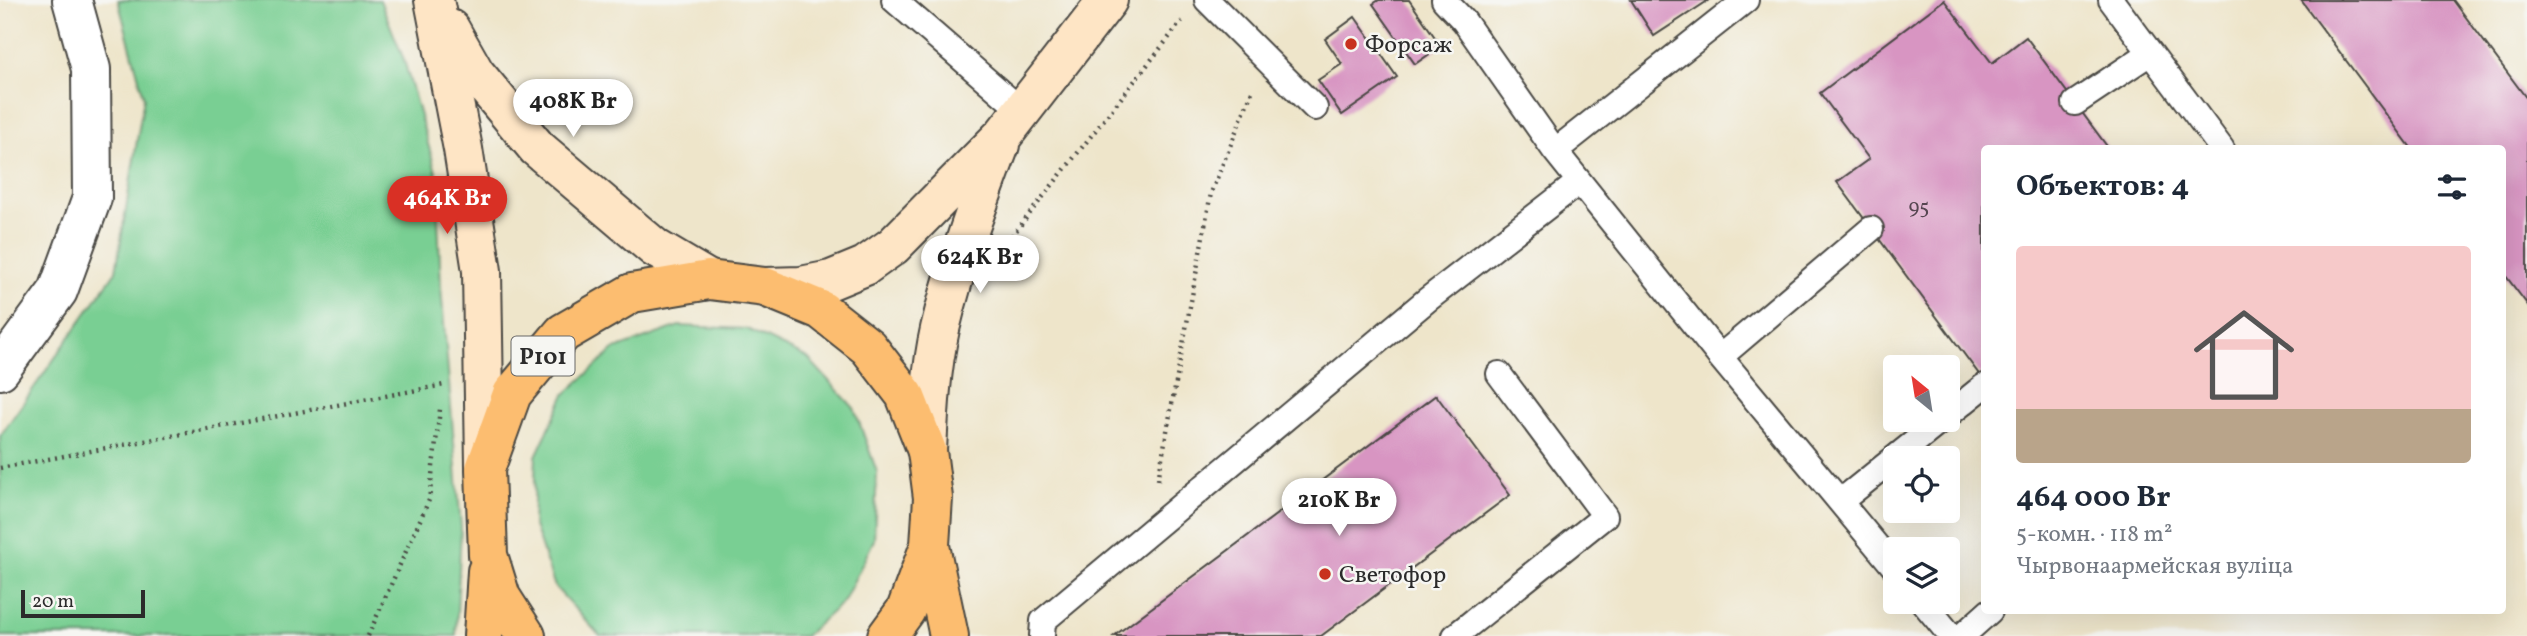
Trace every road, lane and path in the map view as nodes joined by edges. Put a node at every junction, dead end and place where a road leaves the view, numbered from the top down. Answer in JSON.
{"nodes":[{"id":1,"x":72,"y":0,"type":"edge"},
{"id":2,"x":434,"y":0,"type":"edge"},
{"id":3,"x":894,"y":0,"type":"edge"},
{"id":4,"x":1108,"y":0,"type":"edge"},
{"id":5,"x":1444,"y":0,"type":"edge"},
{"id":6,"x":1746,"y":0,"type":"edge"},
{"id":7,"x":2111,"y":0,"type":"edge"},
{"id":8,"x":1199,"y":5,"type":"edge"},
{"id":9,"x":2150,"y":53,"type":"junction"},
{"id":10,"x":1265,"y":58,"type":"junction"},
{"id":11,"x":2075,"y":103,"type":"dead end"},
{"id":12,"x":1315,"y":108,"type":"dead end"},
{"id":13,"x":1013,"y":122,"type":"junction"},
{"id":14,"x":2219,"y":145,"type":"edge"},
{"id":15,"x":1555,"y":151,"type":"junction"},
{"id":16,"x":1580,"y":181,"type":"junction"},
{"id":17,"x":1871,"y":229,"type":"dead end"},
{"id":18,"x":1005,"y":245,"type":"dead end"},
{"id":19,"x":709,"y":280,"type":"junction"},
{"id":20,"x":765,"y":287,"type":"junction"},
{"id":21,"x":1720,"y":357,"type":"junction"},
{"id":22,"x":0,"y":370,"type":"edge"},
{"id":23,"x":1499,"y":374,"type":"dead end"},
{"id":24,"x":1981,"y":388,"type":"edge"},
{"id":25,"x":1960,"y":405,"type":"edge"},
{"id":26,"x":1927,"y":432,"type":"edge"},
{"id":27,"x":927,"y":452,"type":"junction"},
{"id":28,"x":0,"y":468,"type":"edge"},
{"id":29,"x":485,"y":468,"type":"junction"},
{"id":30,"x":1841,"y":501,"type":"junction"},
{"id":31,"x":1148,"y":533,"type":"junction"},
{"id":32,"x":930,"y":545,"type":"junction"},
{"id":33,"x":1883,"y":553,"type":"edge"},
{"id":34,"x":488,"y":555,"type":"junction"},
{"id":35,"x":1933,"y":614,"type":"edge"},
{"id":36,"x":1987,"y":614,"type":"edge"},
{"id":37,"x":368,"y":636,"type":"edge"},
{"id":38,"x":483,"y":636,"type":"edge"},
{"id":39,"x":526,"y":636,"type":"edge"},
{"id":40,"x":887,"y":636,"type":"edge"},
{"id":41,"x":949,"y":636,"type":"edge"},
{"id":42,"x":1042,"y":636,"type":"edge"},
{"id":43,"x":1455,"y":636,"type":"edge"},
{"id":44,"x":1951,"y":636,"type":"edge"},
{"id":45,"x":1962,"y":636,"type":"edge"}],
"edges":[{"from":1,"to":22,"type":"street"},
{"from":2,"to":19,"type":"street"},
{"from":2,"to":29,"type":"street"},
{"from":3,"to":13,"type":"lane"},
{"from":4,"to":13,"type":"street"},
{"from":5,"to":15,"type":"lane"},
{"from":6,"to":15,"type":"lane"},
{"from":7,"to":9,"type":"lane"},
{"from":8,"to":10,"type":"lane"},
{"from":8,"to":18,"type":"path"},
{"from":9,"to":11,"type":"lane"},
{"from":9,"to":14,"type":"lane"},
{"from":10,"to":12,"type":"lane"},
{"from":10,"to":31,"type":"path"},
{"from":13,"to":20,"type":"street"},
{"from":13,"to":27,"type":"street"},
{"from":15,"to":16,"type":"lane"},
{"from":16,"to":21,"type":"lane"},
{"from":16,"to":31,"type":"lane"},
{"from":17,"to":21,"type":"lane"},
{"from":19,"to":20,"type":"main road","number":"Р101"},
{"from":19,"to":29,"type":"main road","number":"Р101"},
{"from":20,"to":27,"type":"main road","number":"Р101"},
{"from":21,"to":30,"type":"lane"},
{"from":23,"to":43,"type":"lane"},
{"from":24,"to":25,"type":"lane"},
{"from":26,"to":30,"type":"lane"},
{"from":27,"to":32,"type":"main road","number":"Р101"},
{"from":28,"to":37,"type":"path"},
{"from":29,"to":34,"type":"main road","number":"Р101"},
{"from":30,"to":33,"type":"lane"},
{"from":31,"to":42,"type":"lane"},
{"from":32,"to":40,"type":"main road","number":"Р101"},
{"from":32,"to":41,"type":"main road","number":"Р101"},
{"from":34,"to":38,"type":"main road","number":"Р101"},
{"from":34,"to":39,"type":"main road","number":"Р101"},
{"from":35,"to":44,"type":"lane"},
{"from":36,"to":45,"type":"lane"}]}
